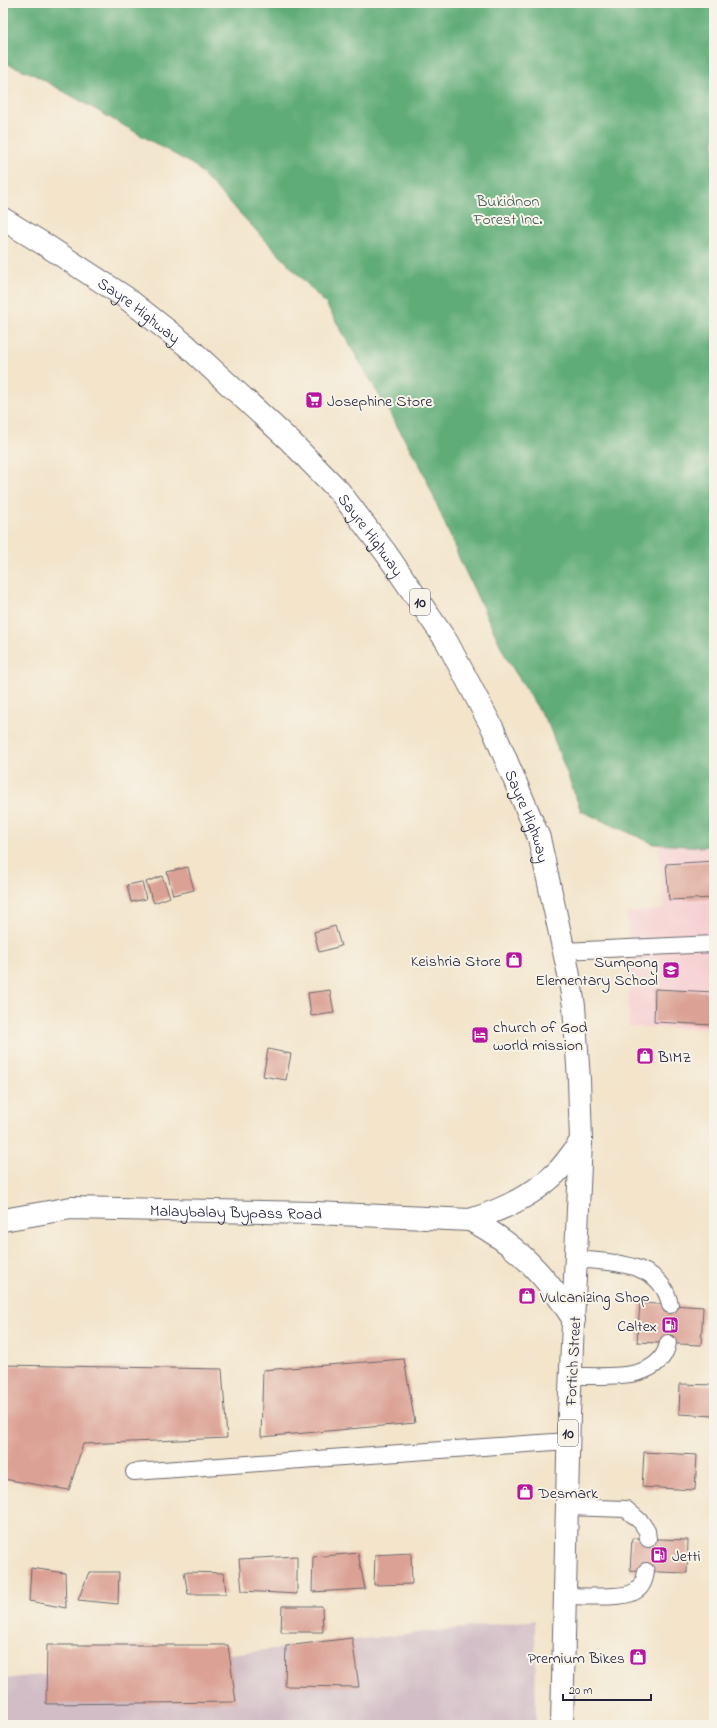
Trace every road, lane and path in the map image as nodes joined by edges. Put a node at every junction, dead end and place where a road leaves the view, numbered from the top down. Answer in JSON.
{"nodes":[{"id":1,"x":3,"y":219,"type":"edge"},
{"id":2,"x":714,"y":944,"type":"edge"},
{"id":3,"x":563,"y":951,"type":"junction"},
{"id":4,"x":581,"y":1141,"type":"junction"},
{"id":5,"x":3,"y":1220,"type":"edge"},
{"id":6,"x":470,"y":1220,"type":"junction"},
{"id":7,"x":576,"y":1258,"type":"junction"},
{"id":8,"x":670,"y":1305,"type":"dead end"},
{"id":9,"x":574,"y":1320,"type":"junction"},
{"id":10,"x":668,"y":1343,"type":"dead end"},
{"id":11,"x":571,"y":1376,"type":"junction"},
{"id":12,"x":568,"y":1441,"type":"junction"},
{"id":13,"x":134,"y":1472,"type":"dead end"},
{"id":14,"x":567,"y":1506,"type":"junction"},
{"id":15,"x":648,"y":1539,"type":"dead end"},
{"id":16,"x":646,"y":1571,"type":"dead end"},
{"id":17,"x":565,"y":1596,"type":"junction"},
{"id":18,"x":562,"y":1725,"type":"edge"}],
"edges":[{"from":1,"to":3,"type":"main road","name":"Sayre Highway","number":"10"},
{"from":2,"to":3,"type":"lane"},
{"from":3,"to":4,"type":"main road","name":"Sayre Highway","number":"10"},
{"from":4,"to":6,"type":"main road","name":"Malaybalay Bypass Road"},
{"from":4,"to":7,"type":"main road","name":"Fortich Street","number":"10"},
{"from":5,"to":6,"type":"main road","name":"Malaybalay Bypass Road"},
{"from":6,"to":9,"type":"main road","name":"Malaybalay Bypass Road"},
{"from":7,"to":8,"type":"lane"},
{"from":7,"to":9,"type":"main road","name":"Fortich Street","number":"10"},
{"from":9,"to":11,"type":"main road","name":"Fortich Street","number":"10"},
{"from":10,"to":11,"type":"lane"},
{"from":11,"to":12,"type":"main road","name":"Fortich Street","number":"10"},
{"from":12,"to":13,"type":"lane"},
{"from":12,"to":14,"type":"main road","name":"Fortich Street","number":"10"},
{"from":14,"to":15,"type":"lane"},
{"from":14,"to":17,"type":"main road","name":"Fortich Street","number":"10"},
{"from":16,"to":17,"type":"lane"},
{"from":17,"to":18,"type":"main road","name":"Fortich Street","number":"10"}]}
